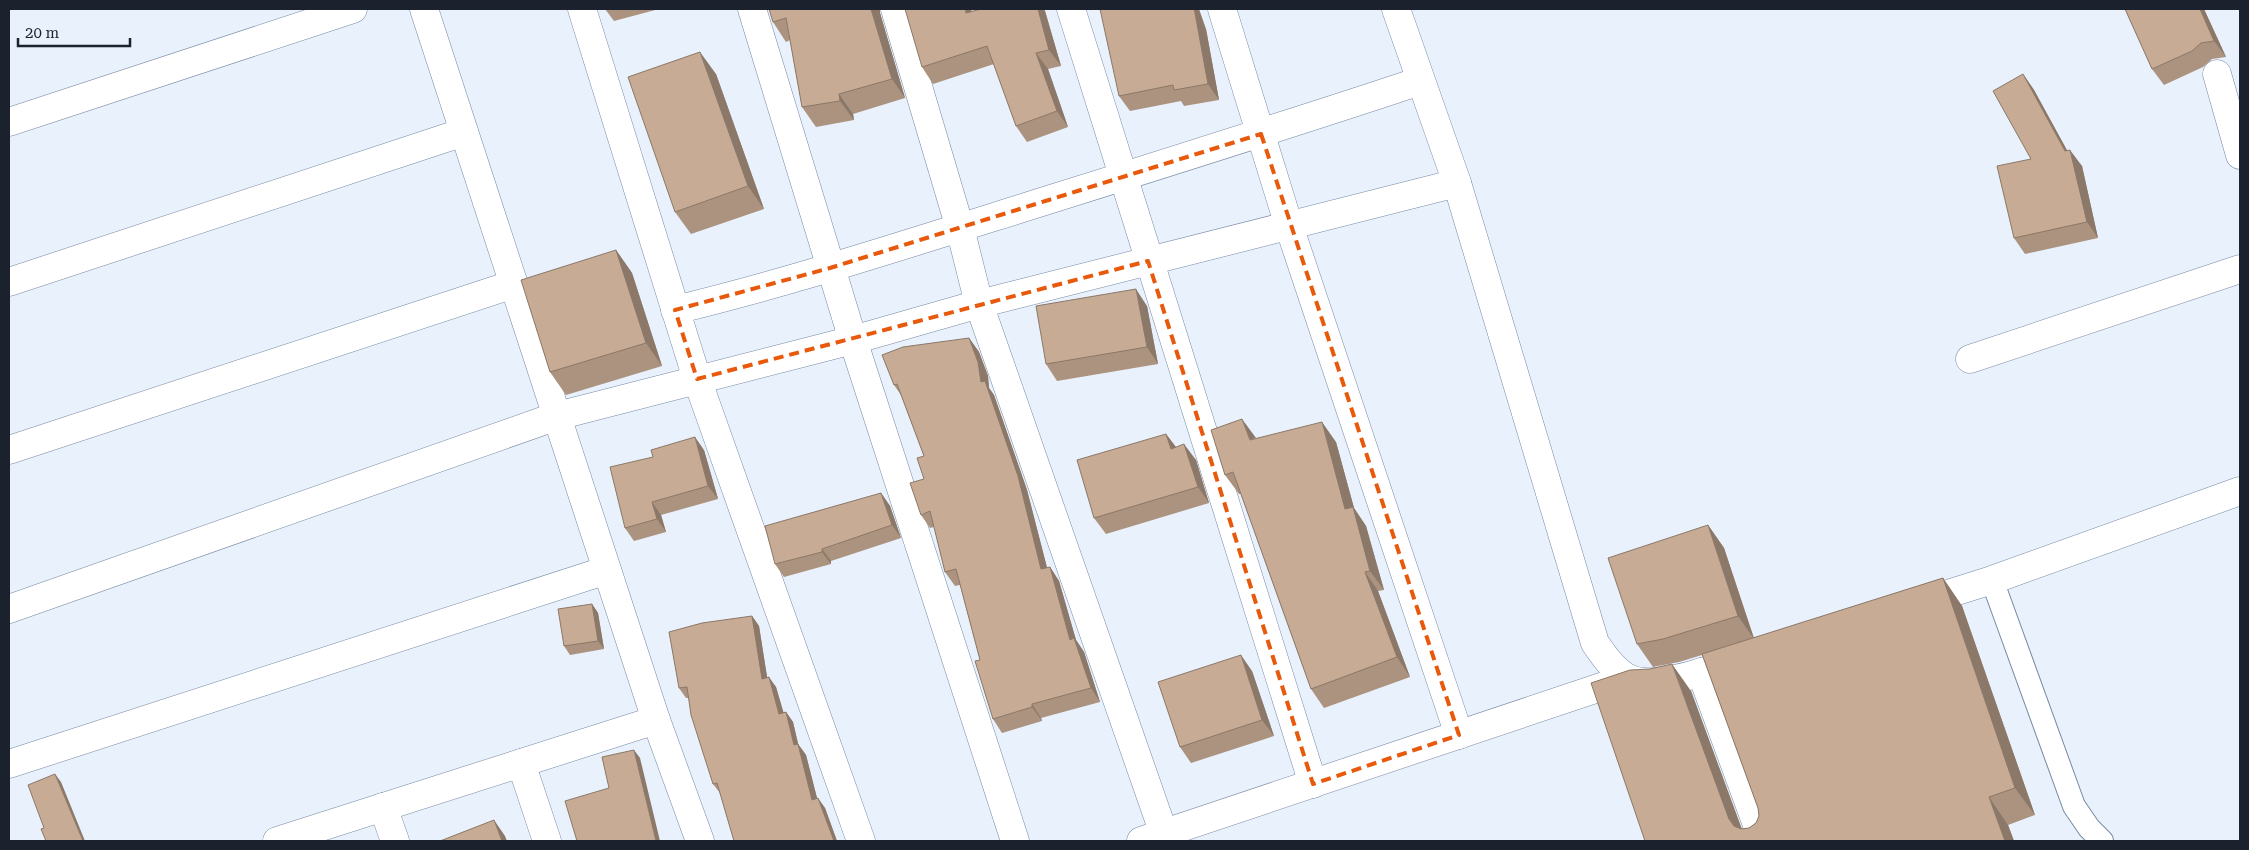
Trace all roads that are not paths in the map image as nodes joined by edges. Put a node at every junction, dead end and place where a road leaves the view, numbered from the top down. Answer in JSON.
{"nodes":[{"id":1,"x":353,"y":9,"type":"edge"},
{"id":2,"x":424,"y":9,"type":"edge"},
{"id":3,"x":582,"y":9,"type":"edge"},
{"id":4,"x":752,"y":9,"type":"edge"},
{"id":5,"x":895,"y":9,"type":"edge"},
{"id":6,"x":1071,"y":9,"type":"edge"},
{"id":7,"x":1222,"y":9,"type":"edge"},
{"id":8,"x":1396,"y":9,"type":"edge"},
{"id":9,"x":2216,"y":74,"type":"dead end"},
{"id":10,"x":1420,"y":81,"type":"junction"},
{"id":11,"x":9,"y":122,"type":"edge"},
{"id":12,"x":464,"y":132,"type":"junction"},
{"id":13,"x":1261,"y":134,"type":"junction"},
{"id":14,"x":2240,"y":155,"type":"edge"},
{"id":15,"x":1123,"y":177,"type":"junction"},
{"id":16,"x":1457,"y":183,"type":"junction"},
{"id":17,"x":1289,"y":226,"type":"junction"},
{"id":18,"x":960,"y":228,"type":"junction"},
{"id":19,"x":1148,"y":261,"type":"junction"},
{"id":20,"x":830,"y":268,"type":"junction"},
{"id":21,"x":2240,"y":269,"type":"edge"},
{"id":22,"x":9,"y":282,"type":"edge"},
{"id":23,"x":514,"y":284,"type":"junction"},
{"id":24,"x":979,"y":304,"type":"junction"},
{"id":25,"x":675,"y":310,"type":"junction"},
{"id":26,"x":853,"y":340,"type":"junction"},
{"id":27,"x":1970,"y":359,"type":"dead end"},
{"id":28,"x":697,"y":380,"type":"junction"},
{"id":29,"x":557,"y":416,"type":"junction"},
{"id":30,"x":9,"y":450,"type":"edge"},
{"id":31,"x":2240,"y":491,"type":"edge"},
{"id":32,"x":607,"y":570,"type":"junction"},
{"id":33,"x":1992,"y":580,"type":"junction"},
{"id":34,"x":9,"y":609,"type":"edge"},
{"id":35,"x":1889,"y":613,"type":"edge"},
{"id":36,"x":1767,"y":651,"type":"edge"},
{"id":37,"x":1701,"y":672,"type":"junction"},
{"id":38,"x":1628,"y":678,"type":"junction"},
{"id":39,"x":656,"y":720,"type":"junction"},
{"id":40,"x":1459,"y":735,"type":"junction"},
{"id":41,"x":521,"y":763,"type":"junction"},
{"id":42,"x":9,"y":764,"type":"edge"},
{"id":43,"x":1313,"y":784,"type":"junction"},
{"id":44,"x":384,"y":807,"type":"junction"},
{"id":45,"x":1152,"y":838,"type":"edge"},
{"id":46,"x":277,"y":841,"type":"edge"},
{"id":47,"x":395,"y":841,"type":"edge"},
{"id":48,"x":547,"y":841,"type":"edge"},
{"id":49,"x":700,"y":841,"type":"edge"},
{"id":50,"x":861,"y":841,"type":"edge"},
{"id":51,"x":1015,"y":841,"type":"edge"},
{"id":52,"x":1763,"y":841,"type":"edge"},
{"id":53,"x":2102,"y":841,"type":"edge"}],
"edges":[{"from":1,"to":11,"type":"street"},
{"from":2,"to":12,"type":"street"},
{"from":3,"to":25,"type":"street"},
{"from":4,"to":20,"type":"street"},
{"from":5,"to":18,"type":"street"},
{"from":6,"to":15,"type":"street"},
{"from":7,"to":13,"type":"street"},
{"from":8,"to":10,"type":"street"},
{"from":9,"to":14,"type":"street"},
{"from":10,"to":13,"type":"street"},
{"from":10,"to":16,"type":"street"},
{"from":12,"to":22,"type":"street"},
{"from":12,"to":23,"type":"street"},
{"from":13,"to":15,"type":"street"},
{"from":13,"to":17,"type":"street"},
{"from":15,"to":18,"type":"street"},
{"from":15,"to":19,"type":"street"},
{"from":16,"to":17,"type":"street"},
{"from":16,"to":38,"type":"street"},
{"from":17,"to":19,"type":"street"},
{"from":17,"to":40,"type":"street"},
{"from":18,"to":20,"type":"street"},
{"from":18,"to":24,"type":"street"},
{"from":19,"to":24,"type":"street"},
{"from":19,"to":43,"type":"street"},
{"from":20,"to":25,"type":"street"},
{"from":20,"to":26,"type":"street"},
{"from":21,"to":27,"type":"street"},
{"from":23,"to":29,"type":"street"},
{"from":23,"to":30,"type":"street"},
{"from":24,"to":26,"type":"street"},
{"from":24,"to":45,"type":"street"},
{"from":25,"to":28,"type":"street"},
{"from":26,"to":28,"type":"street"},
{"from":26,"to":51,"type":"street"},
{"from":28,"to":29,"type":"street"},
{"from":28,"to":50,"type":"street"},
{"from":29,"to":32,"type":"street"},
{"from":29,"to":34,"type":"street"},
{"from":31,"to":33,"type":"street"},
{"from":32,"to":39,"type":"street"},
{"from":32,"to":42,"type":"street"},
{"from":33,"to":35,"type":"street"},
{"from":33,"to":53,"type":"lane"},
{"from":36,"to":37,"type":"street"},
{"from":37,"to":38,"type":"street"},
{"from":37,"to":52,"type":"street"},
{"from":38,"to":40,"type":"street"},
{"from":39,"to":41,"type":"street"},
{"from":39,"to":49,"type":"street"},
{"from":40,"to":43,"type":"street"},
{"from":41,"to":44,"type":"street"},
{"from":41,"to":48,"type":"street"},
{"from":43,"to":45,"type":"street"},
{"from":44,"to":46,"type":"street"},
{"from":44,"to":47,"type":"street"}]}
